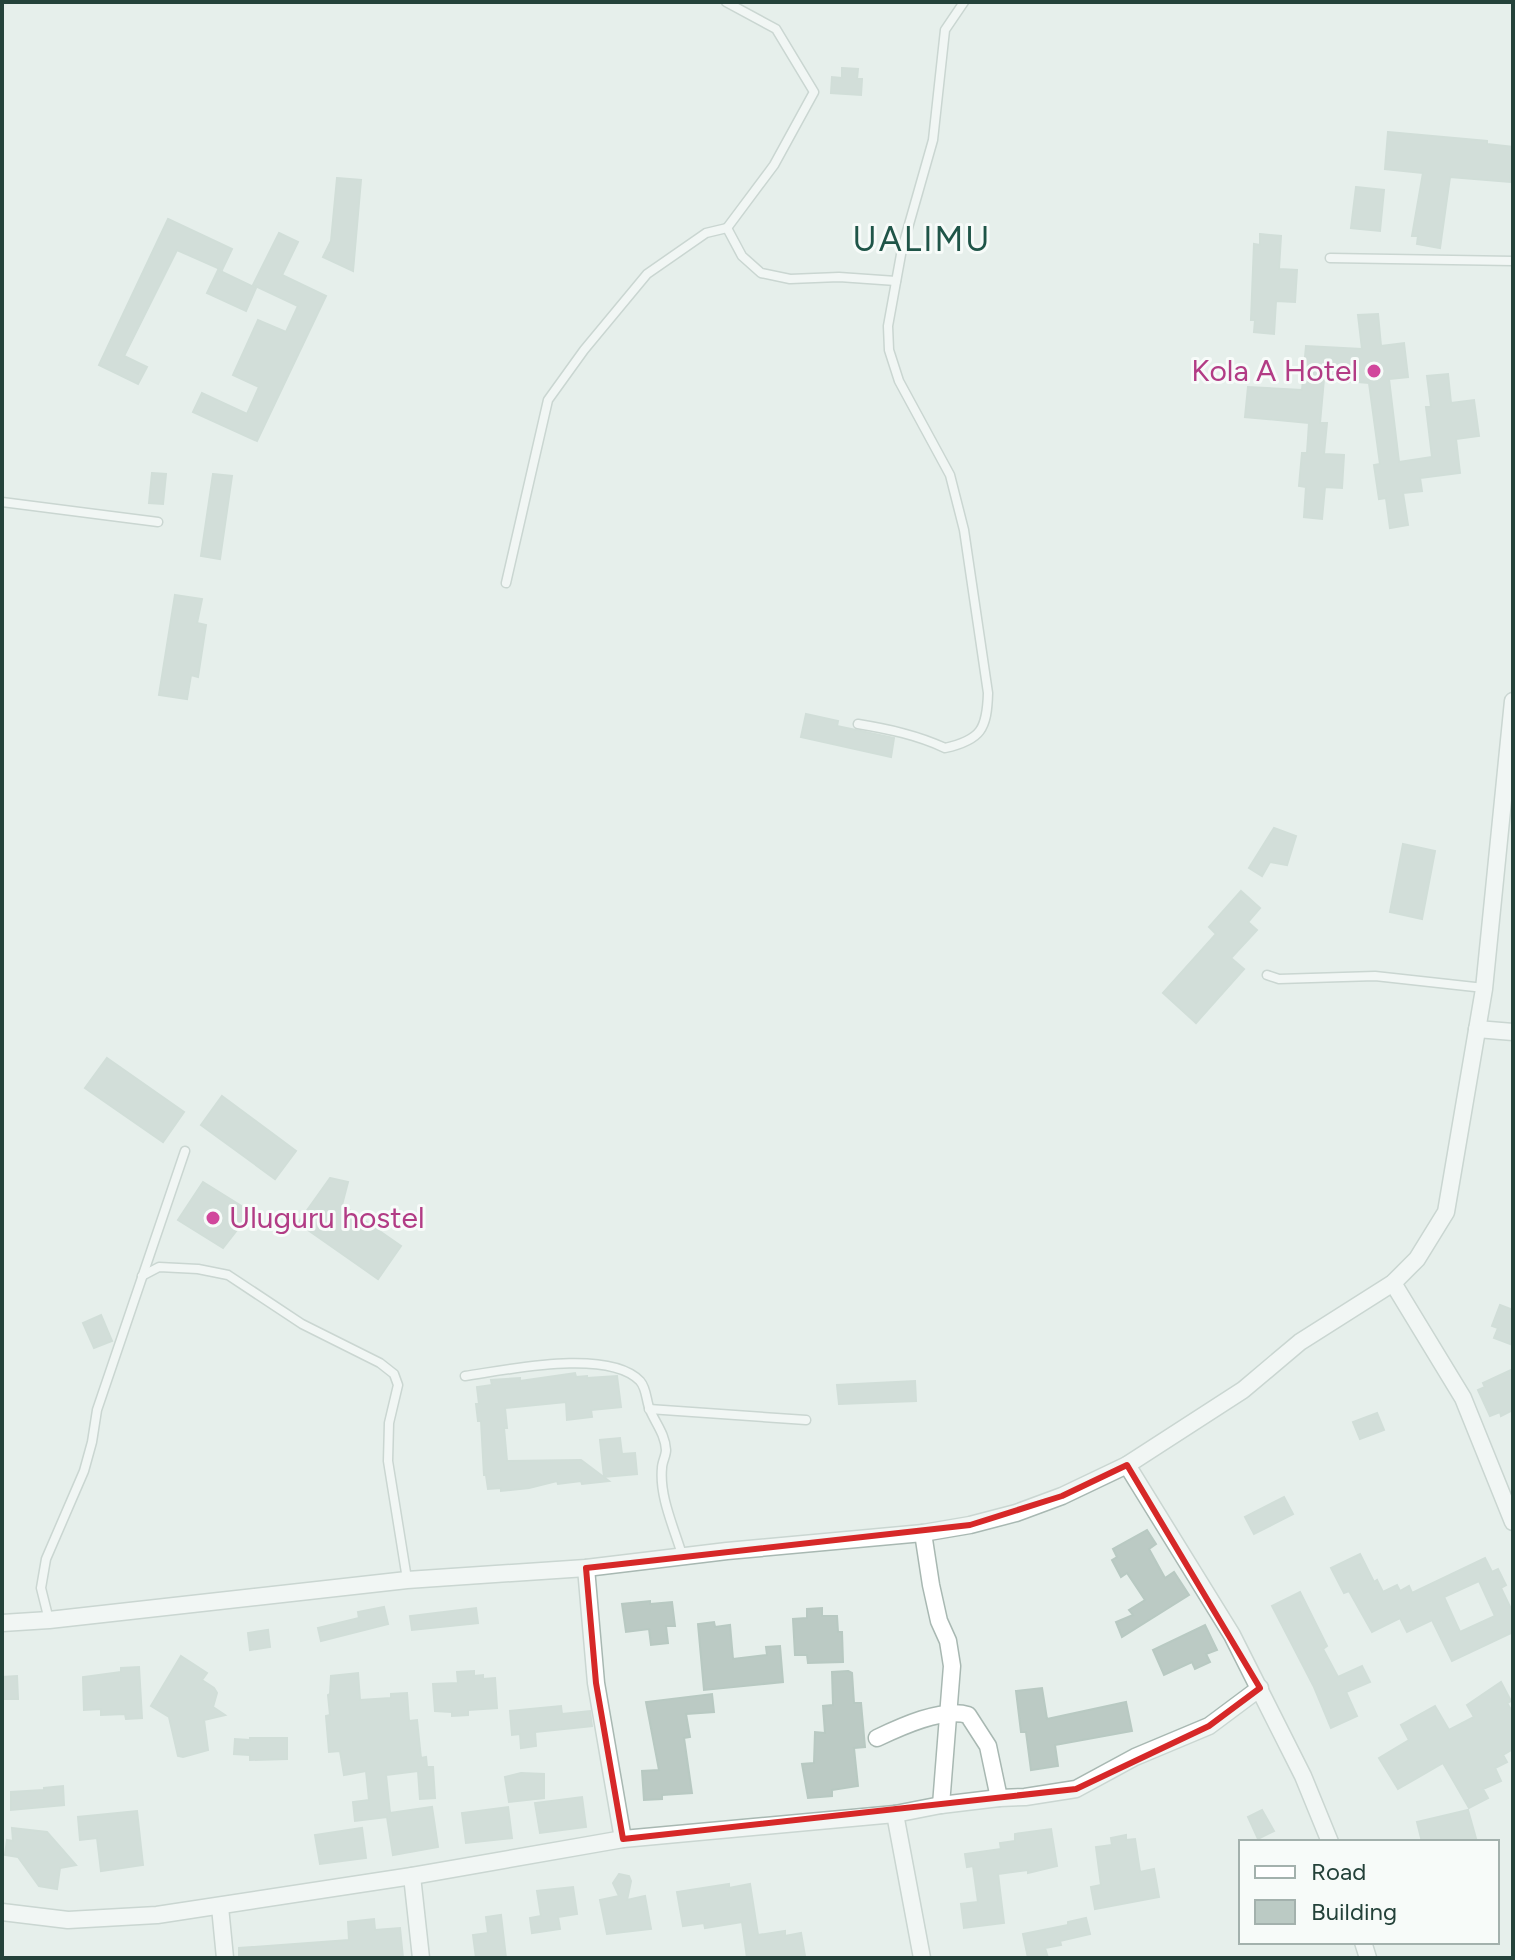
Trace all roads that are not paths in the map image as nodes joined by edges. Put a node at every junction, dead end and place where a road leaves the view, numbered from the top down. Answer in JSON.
{"nodes":[{"id":1,"x":726,"y":2,"type":"edge"},
{"id":2,"x":964,"y":2,"type":"edge"},
{"id":3,"x":727,"y":228,"type":"junction"},
{"id":4,"x":1330,"y":258,"type":"dead end"},
{"id":5,"x":1513,"y":261,"type":"edge"},
{"id":6,"x":896,"y":281,"type":"junction"},
{"id":7,"x":2,"y":502,"type":"edge"},
{"id":8,"x":158,"y":522,"type":"dead end"},
{"id":9,"x":506,"y":583,"type":"dead end"},
{"id":10,"x":1513,"y":701,"type":"edge"},
{"id":11,"x":858,"y":724,"type":"dead end"},
{"id":12,"x":1267,"y":975,"type":"dead end"},
{"id":13,"x":1484,"y":989,"type":"junction"},
{"id":14,"x":1477,"y":1029,"type":"junction"},
{"id":15,"x":1513,"y":1032,"type":"edge"},
{"id":16,"x":185,"y":1151,"type":"dead end"},
{"id":17,"x":142,"y":1276,"type":"junction"},
{"id":18,"x":1393,"y":1283,"type":"junction"},
{"id":19,"x":465,"y":1376,"type":"dead end"},
{"id":20,"x":649,"y":1409,"type":"junction"},
{"id":21,"x":806,"y":1420,"type":"dead end"},
{"id":22,"x":1127,"y":1465,"type":"junction"},
{"id":23,"x":1513,"y":1522,"type":"edge"},
{"id":24,"x":923,"y":1533,"type":"junction"},
{"id":25,"x":684,"y":1558,"type":"junction"},
{"id":26,"x":586,"y":1568,"type":"junction"},
{"id":27,"x":407,"y":1580,"type":"junction"},
{"id":28,"x":49,"y":1620,"type":"junction"},
{"id":29,"x":2,"y":1623,"type":"edge"},
{"id":30,"x":1260,"y":1688,"type":"junction"},
{"id":31,"x":948,"y":1714,"type":"junction"},
{"id":32,"x":877,"y":1738,"type":"dead end"},
{"id":33,"x":999,"y":1798,"type":"junction"},
{"id":34,"x":941,"y":1805,"type":"junction"},
{"id":35,"x":895,"y":1814,"type":"junction"},
{"id":36,"x":623,"y":1839,"type":"junction"},
{"id":37,"x":1329,"y":1840,"type":"edge"},
{"id":38,"x":412,"y":1876,"type":"junction"},
{"id":39,"x":220,"y":1907,"type":"junction"},
{"id":40,"x":2,"y":1912,"type":"edge"},
{"id":41,"x":225,"y":1958,"type":"edge"},
{"id":42,"x":421,"y":1958,"type":"edge"},
{"id":43,"x":922,"y":1958,"type":"edge"}],
"edges":[{"from":1,"to":3,"type":"lane"},
{"from":2,"to":6,"type":"lane"},
{"from":3,"to":6,"type":"lane"},
{"from":3,"to":9,"type":"lane"},
{"from":4,"to":5,"type":"lane"},
{"from":6,"to":11,"type":"lane"},
{"from":7,"to":8,"type":"lane"},
{"from":10,"to":13,"type":"street"},
{"from":12,"to":13,"type":"lane"},
{"from":13,"to":14,"type":"street"},
{"from":14,"to":15,"type":"street"},
{"from":14,"to":18,"type":"street"},
{"from":16,"to":17,"type":"lane"},
{"from":17,"to":27,"type":"lane"},
{"from":17,"to":28,"type":"lane"},
{"from":18,"to":22,"type":"street"},
{"from":18,"to":23,"type":"street"},
{"from":19,"to":20,"type":"lane"},
{"from":20,"to":21,"type":"lane"},
{"from":20,"to":25,"type":"lane"},
{"from":22,"to":24,"type":"street"},
{"from":22,"to":30,"type":"street"},
{"from":24,"to":25,"type":"street"},
{"from":24,"to":31,"type":"street"},
{"from":25,"to":26,"type":"street"},
{"from":26,"to":27,"type":"street"},
{"from":26,"to":36,"type":"street"},
{"from":27,"to":28,"type":"street"},
{"from":28,"to":29,"type":"street"},
{"from":30,"to":33,"type":"street"},
{"from":30,"to":37,"type":"street"},
{"from":31,"to":32,"type":"street"},
{"from":31,"to":33,"type":"street"},
{"from":31,"to":34,"type":"street"},
{"from":33,"to":34,"type":"street"},
{"from":34,"to":35,"type":"street"},
{"from":35,"to":36,"type":"street"},
{"from":35,"to":43,"type":"street"},
{"from":36,"to":38,"type":"street"},
{"from":38,"to":39,"type":"street"},
{"from":38,"to":42,"type":"street"},
{"from":39,"to":40,"type":"street"},
{"from":39,"to":41,"type":"street"}]}
